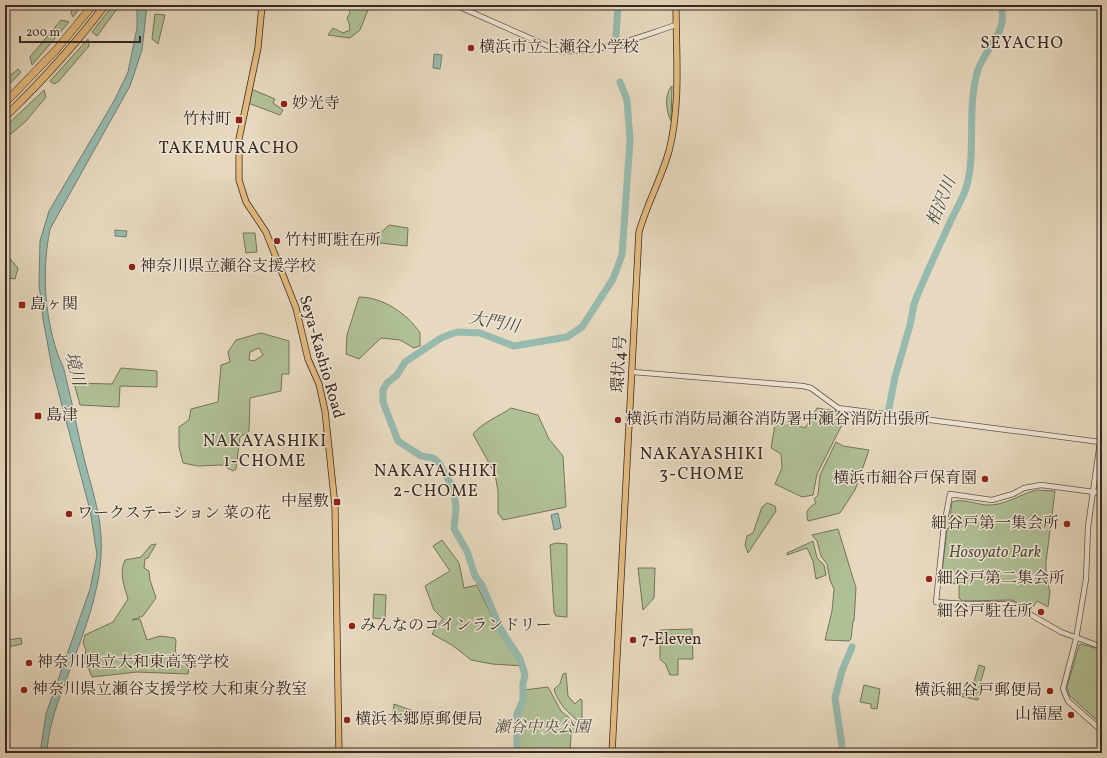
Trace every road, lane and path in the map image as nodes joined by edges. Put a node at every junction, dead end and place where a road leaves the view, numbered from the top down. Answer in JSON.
{"nodes":[{"id":1,"x":93,"y":5,"type":"edge"},
{"id":2,"x":105,"y":5,"type":"edge"},
{"id":3,"x":262,"y":5,"type":"edge"},
{"id":4,"x":455,"y":5,"type":"edge"},
{"id":5,"x":676,"y":5,"type":"edge"},
{"id":6,"x":676,"y":25,"type":"junction"},
{"id":7,"x":5,"y":103,"type":"edge"},
{"id":8,"x":5,"y":117,"type":"edge"},
{"id":9,"x":633,"y":372,"type":"junction"},
{"id":10,"x":1094,"y":492,"type":"junction"},
{"id":11,"x":1102,"y":493,"type":"edge"},
{"id":12,"x":1076,"y":639,"type":"junction"},
{"id":13,"x":1102,"y":647,"type":"edge"},
{"id":14,"x":1102,"y":731,"type":"edge"},
{"id":15,"x":339,"y":753,"type":"edge"},
{"id":16,"x":612,"y":753,"type":"edge"}],
"edges":[{"from":1,"to":7,"type":"highway"},
{"from":2,"to":8,"type":"highway"},
{"from":3,"to":15,"type":"main road","name":"Seya-Kashio Road"},
{"from":4,"to":6,"type":"street"},
{"from":5,"to":6,"type":"main road","name":"環状4号"},
{"from":6,"to":9,"type":"main road","name":"環状4号"},
{"from":9,"to":10,"type":"street"},
{"from":9,"to":16,"type":"main road","name":"環状4号"},
{"from":10,"to":11,"type":"street"},
{"from":10,"to":12,"type":"street"},
{"from":10,"to":12,"type":"street"},
{"from":12,"to":13,"type":"street"},
{"from":12,"to":14,"type":"street"}]}
